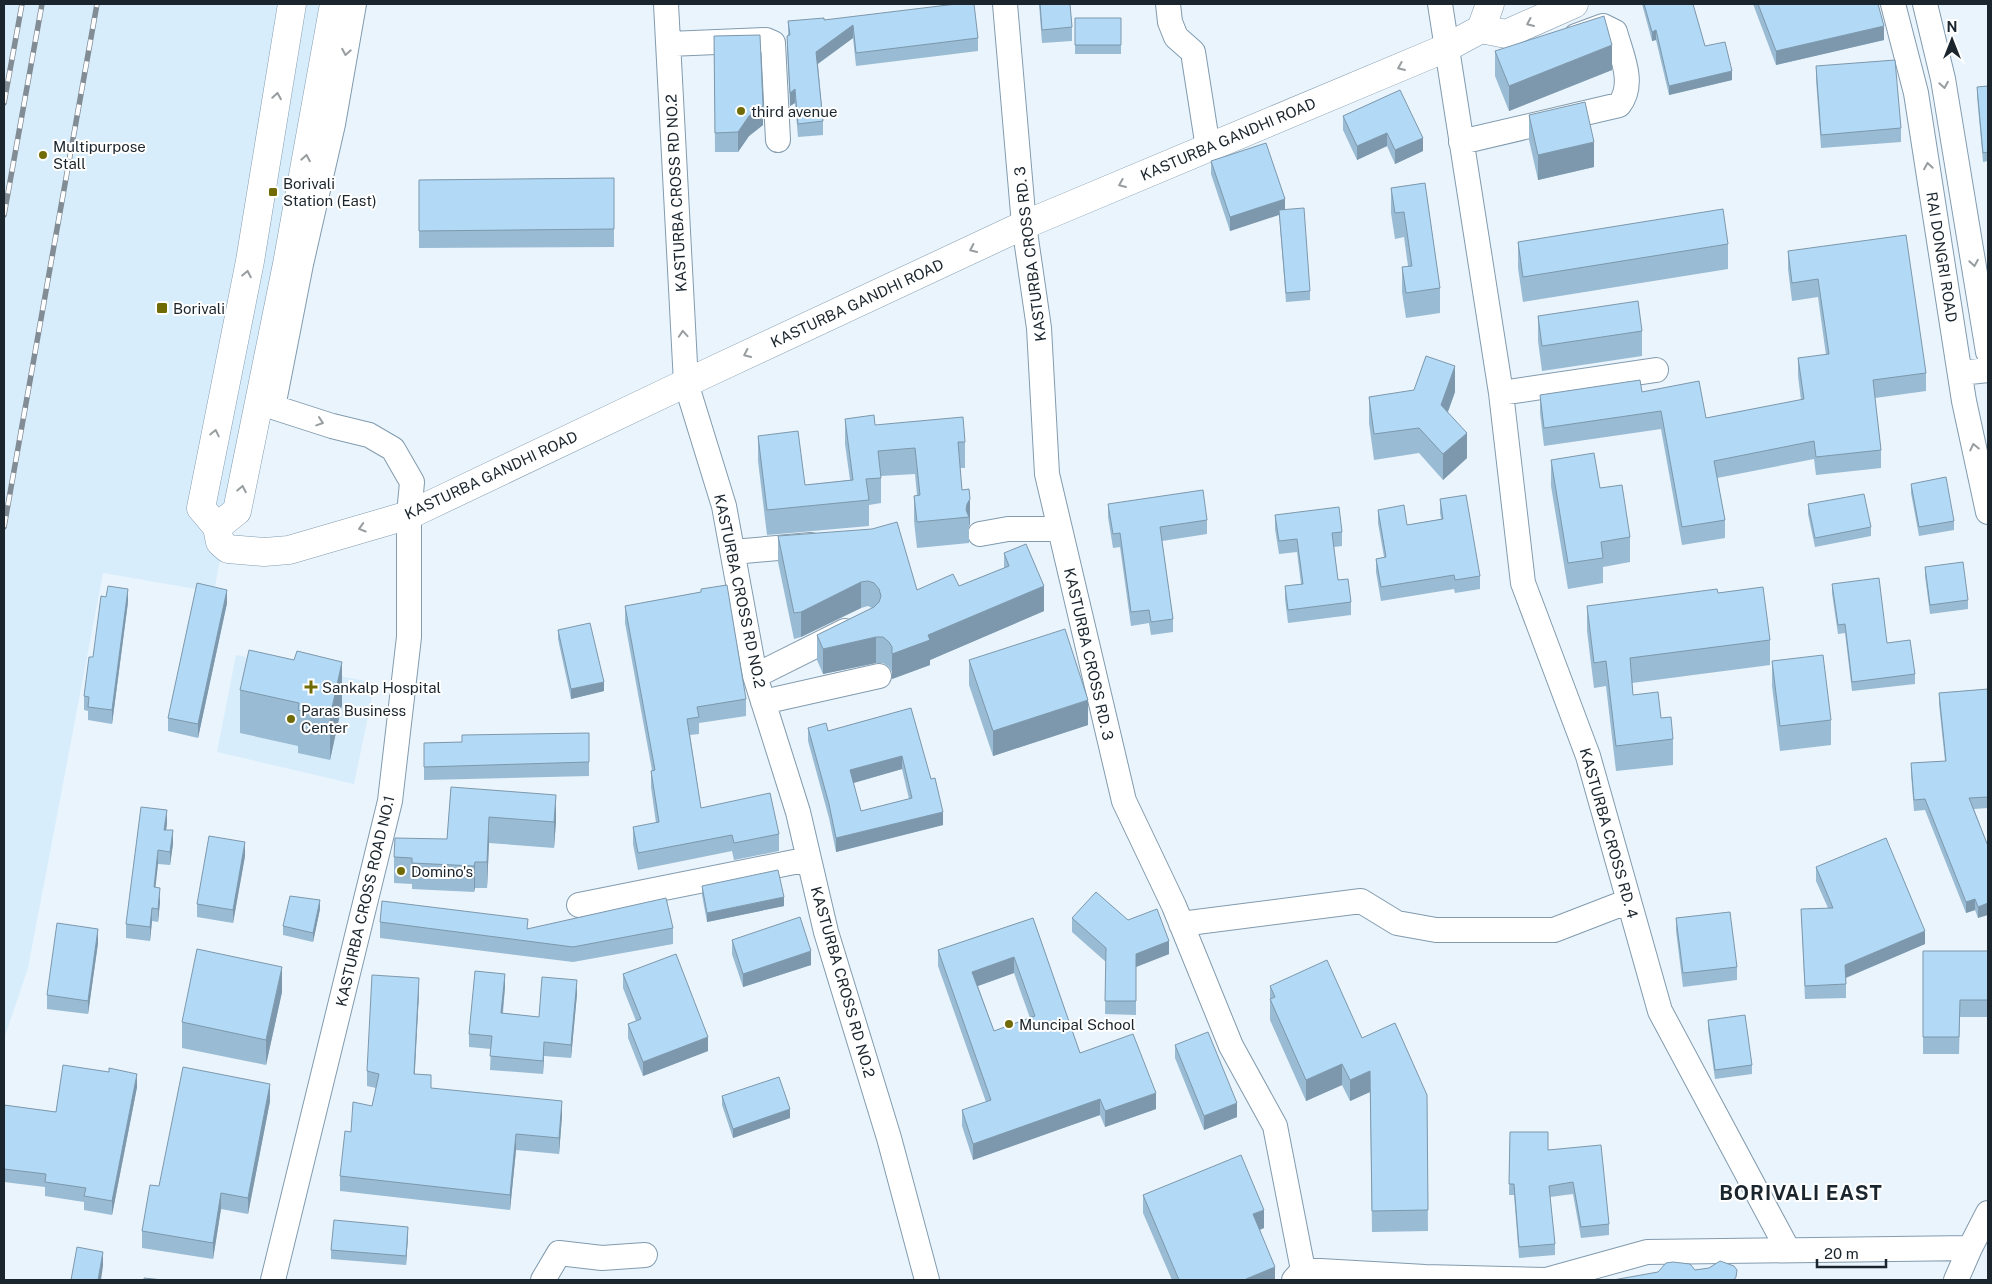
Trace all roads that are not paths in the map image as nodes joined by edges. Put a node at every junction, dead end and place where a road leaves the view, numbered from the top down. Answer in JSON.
{"nodes":[{"id":1,"x":292,"y":4,"type":"edge"},
{"id":2,"x":334,"y":4,"type":"edge"},
{"id":3,"x":354,"y":4,"type":"edge"},
{"id":4,"x":666,"y":4,"type":"edge"},
{"id":5,"x":1005,"y":4,"type":"edge"},
{"id":6,"x":1168,"y":4,"type":"edge"},
{"id":7,"x":1440,"y":4,"type":"edge"},
{"id":8,"x":1490,"y":4,"type":"edge"},
{"id":9,"x":1574,"y":4,"type":"edge"},
{"id":10,"x":1893,"y":4,"type":"edge"},
{"id":11,"x":1925,"y":4,"type":"edge"},
{"id":12,"x":1481,"y":29,"type":"junction"},
{"id":13,"x":1558,"y":42,"type":"edge"},
{"id":14,"x":669,"y":44,"type":"junction"},
{"id":15,"x":1446,"y":48,"type":"junction"},
{"id":16,"x":778,"y":140,"type":"dead end"},
{"id":17,"x":1461,"y":142,"type":"junction"},
{"id":18,"x":1208,"y":148,"type":"junction"},
{"id":19,"x":1024,"y":225,"type":"junction"},
{"id":20,"x":1970,"y":238,"type":"junction"},
{"id":21,"x":1939,"y":240,"type":"junction"},
{"id":22,"x":1985,"y":313,"type":"edge"},
{"id":23,"x":1988,"y":352,"type":"edge"},
{"id":24,"x":1656,"y":370,"type":"dead end"},
{"id":25,"x":1988,"y":370,"type":"edge"},
{"id":26,"x":1960,"y":374,"type":"junction"},
{"id":27,"x":686,"y":382,"type":"junction"},
{"id":28,"x":1501,"y":394,"type":"junction"},
{"id":29,"x":1988,"y":512,"type":"edge"},
{"id":30,"x":409,"y":515,"type":"junction"},
{"id":31,"x":217,"y":527,"type":"junction"},
{"id":32,"x":1060,"y":529,"type":"junction"},
{"id":33,"x":980,"y":534,"type":"dead end"},
{"id":34,"x":836,"y":542,"type":"edge"},
{"id":35,"x":733,"y":552,"type":"junction"},
{"id":36,"x":867,"y":620,"type":"edge"},
{"id":37,"x":755,"y":676,"type":"junction"},
{"id":38,"x":879,"y":676,"type":"dead end"},
{"id":39,"x":763,"y":702,"type":"junction"},
{"id":40,"x":809,"y":859,"type":"junction"},
{"id":41,"x":1629,"y":901,"type":"junction"},
{"id":42,"x":578,"y":905,"type":"dead end"},
{"id":43,"x":1181,"y":924,"type":"junction"},
{"id":44,"x":1988,"y":1213,"type":"edge"},
{"id":45,"x":1970,"y":1248,"type":"junction"},
{"id":46,"x":1788,"y":1250,"type":"junction"},
{"id":47,"x":644,"y":1255,"type":"dead end"},
{"id":48,"x":1299,"y":1275,"type":"edge"},
{"id":49,"x":1454,"y":1279,"type":"edge"},
{"id":50,"x":272,"y":1280,"type":"edge"},
{"id":51,"x":543,"y":1280,"type":"edge"},
{"id":52,"x":927,"y":1280,"type":"edge"},
{"id":53,"x":1956,"y":1280,"type":"edge"}],
"edges":[{"from":31,"to":1,"type":"main road","name":"KASTURBA GANDHI ROAD","one_way":true},
{"from":31,"to":2,"type":"main road","one_way":true},
{"from":3,"to":30,"type":"street","name":"KASTURBA CROSS ROAD NO.1","one_way":true},
{"from":4,"to":14,"type":"street","name":"KASTURBA CROSS RD NO.2"},
{"from":5,"to":19,"type":"street","name":"KASTURBA CROSS RD. 3"},
{"from":6,"to":18,"type":"street"},
{"from":7,"to":15,"type":"street","name":"KASTURBA CROSS RD. 4"},
{"from":8,"to":12,"type":"main road"},
{"from":9,"to":12,"type":"main road","one_way":true},
{"from":21,"to":10,"type":"street","name":"RAI DONGRI ROAD","one_way":true},
{"from":11,"to":20,"type":"street","one_way":true},
{"from":12,"to":15,"type":"main road","name":"KASTURBA GANDHI ROAD"},
{"from":13,"to":17,"type":"street"},
{"from":14,"to":16,"type":"street"},
{"from":27,"to":14,"type":"street","name":"KASTURBA CROSS RD NO.2","one_way":true},
{"from":15,"to":17,"type":"street","name":"KASTURBA CROSS RD. 4"},
{"from":15,"to":18,"type":"main road","name":"KASTURBA GANDHI ROAD","one_way":true},
{"from":17,"to":28,"type":"street","name":"KASTURBA CROSS RD. 4"},
{"from":18,"to":19,"type":"main road","name":"KASTURBA GANDHI ROAD","one_way":true},
{"from":19,"to":27,"type":"main road","name":"KASTURBA GANDHI ROAD","one_way":true},
{"from":19,"to":32,"type":"street","name":"KASTURBA CROSS RD. 3"},
{"from":20,"to":21,"type":"street"},
{"from":20,"to":22,"type":"street","one_way":true},
{"from":21,"to":26,"type":"street","name":"RAI DONGRI ROAD"},
{"from":22,"to":23,"type":"street"},
{"from":24,"to":28,"type":"street"},
{"from":25,"to":26,"type":"street"},
{"from":29,"to":26,"type":"street","name":"RAI DONGRI ROAD","one_way":true},
{"from":27,"to":30,"type":"main road","name":"KASTURBA GANDHI ROAD"},
{"from":27,"to":35,"type":"street","name":"KASTURBA CROSS RD NO.2"},
{"from":28,"to":41,"type":"street","name":"KASTURBA CROSS RD. 4"},
{"from":30,"to":31,"type":"main road","name":"KASTURBA GANDHI ROAD","one_way":true},
{"from":30,"to":50,"type":"street","name":"KASTURBA CROSS ROAD NO.1"},
{"from":32,"to":33,"type":"street"},
{"from":32,"to":43,"type":"street","name":"KASTURBA CROSS RD. 3"},
{"from":34,"to":35,"type":"street"},
{"from":35,"to":37,"type":"street","name":"KASTURBA CROSS RD NO.2"},
{"from":36,"to":37,"type":"street"},
{"from":37,"to":39,"type":"street","name":"KASTURBA CROSS RD NO.2"},
{"from":38,"to":39,"type":"street"},
{"from":39,"to":40,"type":"street","name":"KASTURBA CROSS RD NO.2"},
{"from":40,"to":42,"type":"street"},
{"from":40,"to":52,"type":"street","name":"KASTURBA CROSS RD NO.2"},
{"from":41,"to":43,"type":"street"},
{"from":41,"to":46,"type":"street","name":"KASTURBA CROSS RD. 4"},
{"from":43,"to":48,"type":"street","name":"KASTURBA CROSS RD. 3"},
{"from":44,"to":45,"type":"street"},
{"from":45,"to":46,"type":"street"},
{"from":45,"to":53,"type":"street"},
{"from":46,"to":49,"type":"street"},
{"from":47,"to":51,"type":"street"},
{"from":48,"to":49,"type":"street"}]}
